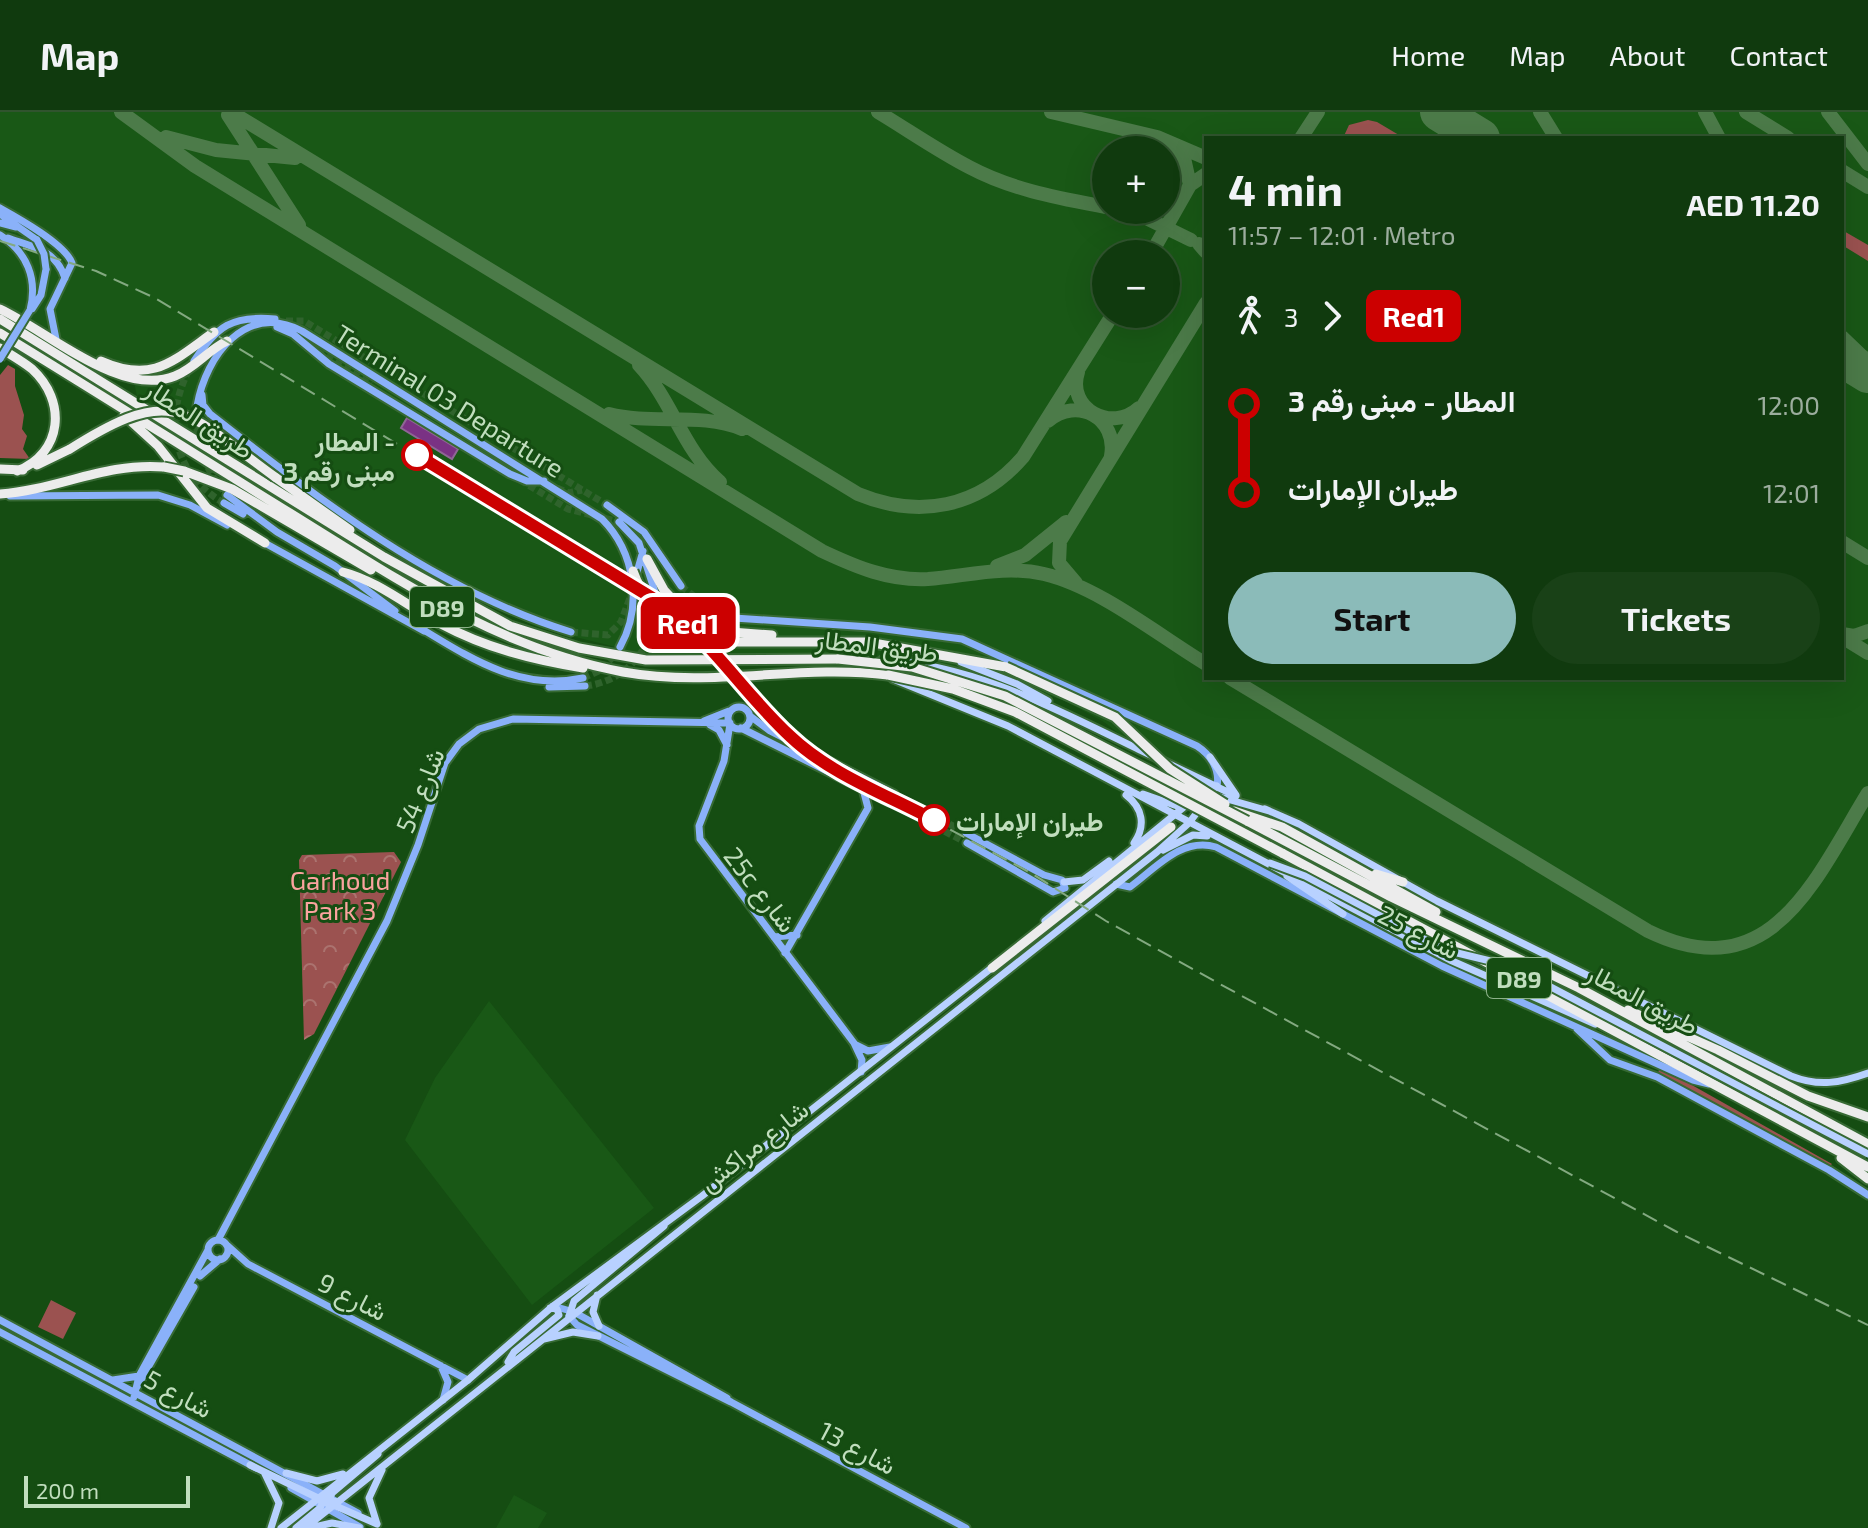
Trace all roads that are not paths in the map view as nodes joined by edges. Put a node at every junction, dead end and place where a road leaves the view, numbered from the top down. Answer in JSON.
{"nodes":[{"id":1,"x":0,"y":208,"type":"edge"},
{"id":2,"x":0,"y":214,"type":"edge"},
{"id":3,"x":0,"y":223,"type":"edge"},
{"id":4,"x":22,"y":228,"type":"junction"},
{"id":5,"x":0,"y":235,"type":"edge"},
{"id":6,"x":65,"y":278,"type":"junction"},
{"id":7,"x":0,"y":309,"type":"edge"},
{"id":8,"x":30,"y":310,"type":"junction"},
{"id":9,"x":0,"y":319,"type":"edge"},
{"id":10,"x":274,"y":321,"type":"tunnel mouth"},
{"id":11,"x":214,"y":332,"type":"junction"},
{"id":12,"x":237,"y":332,"type":"junction"},
{"id":13,"x":0,"y":333,"type":"edge"},
{"id":14,"x":56,"y":339,"type":"junction"},
{"id":15,"x":227,"y":341,"type":"junction"},
{"id":16,"x":0,"y":348,"type":"edge"},
{"id":17,"x":75,"y":351,"type":"junction"},
{"id":18,"x":0,"y":359,"type":"edge"},
{"id":19,"x":194,"y":361,"type":"tunnel mouth"},
{"id":20,"x":53,"y":365,"type":"junction"},
{"id":21,"x":201,"y":385,"type":"junction"},
{"id":22,"x":197,"y":406,"type":"tunnel mouth"},
{"id":23,"x":0,"y":469,"type":"edge"},
{"id":24,"x":17,"y":471,"type":"junction"},
{"id":25,"x":546,"y":481,"type":"junction"},
{"id":26,"x":0,"y":495,"type":"edge"},
{"id":27,"x":225,"y":499,"type":"tunnel mouth"},
{"id":28,"x":607,"y":505,"type":"tunnel mouth"},
{"id":29,"x":630,"y":519,"type":"junction"},
{"id":30,"x":619,"y":522,"type":"tunnel mouth"},
{"id":31,"x":630,"y":531,"type":"junction"},
{"id":32,"x":265,"y":543,"type":"junction"},
{"id":33,"x":645,"y":555,"type":"junction"},
{"id":34,"x":384,"y":557,"type":"junction"},
{"id":35,"x":631,"y":566,"type":"junction"},
{"id":36,"x":343,"y":572,"type":"junction"},
{"id":37,"x":401,"y":583,"type":"junction"},
{"id":38,"x":635,"y":583,"type":"junction"},
{"id":39,"x":681,"y":586,"type":"tunnel mouth"},
{"id":40,"x":655,"y":592,"type":"tunnel mouth"},
{"id":41,"x":679,"y":606,"type":"tunnel mouth"},
{"id":42,"x":734,"y":618,"type":"tunnel mouth"},
{"id":43,"x":670,"y":622,"type":"tunnel mouth"},
{"id":44,"x":424,"y":631,"type":"junction"},
{"id":45,"x":571,"y":632,"type":"tunnel mouth"},
{"id":46,"x":729,"y":637,"type":"tunnel mouth"},
{"id":47,"x":620,"y":647,"type":"tunnel mouth"},
{"id":48,"x":920,"y":650,"type":"junction"},
{"id":49,"x":838,"y":659,"type":"junction"},
{"id":50,"x":624,"y":672,"type":"junction"},
{"id":51,"x":888,"y":675,"type":"junction"},
{"id":52,"x":584,"y":682,"type":"tunnel mouth"},
{"id":53,"x":1052,"y":706,"type":"junction"},
{"id":54,"x":732,"y":709,"type":"junction"},
{"id":55,"x":750,"y":716,"type":"junction"},
{"id":56,"x":703,"y":722,"type":"junction"},
{"id":57,"x":730,"y":724,"type":"junction"},
{"id":58,"x":740,"y":728,"type":"junction"},
{"id":59,"x":728,"y":744,"type":"junction"},
{"id":60,"x":1138,"y":749,"type":"junction"},
{"id":61,"x":1055,"y":751,"type":"junction"},
{"id":62,"x":1210,"y":757,"type":"junction"},
{"id":63,"x":1106,"y":779,"type":"junction"},
{"id":64,"x":1217,"y":786,"type":"junction"},
{"id":65,"x":863,"y":789,"type":"junction"},
{"id":66,"x":894,"y":794,"type":"tunnel mouth"},
{"id":67,"x":1237,"y":797,"type":"junction"},
{"id":68,"x":1210,"y":798,"type":"junction"},
{"id":69,"x":1198,"y":801,"type":"junction"},
{"id":70,"x":889,"y":802,"type":"tunnel mouth"},
{"id":71,"x":1181,"y":807,"type":"junction"},
{"id":72,"x":1234,"y":811,"type":"dead end"},
{"id":73,"x":1269,"y":811,"type":"junction"},
{"id":74,"x":1171,"y":814,"type":"junction"},
{"id":75,"x":1192,"y":820,"type":"junction"},
{"id":76,"x":1247,"y":821,"type":"junction"},
{"id":77,"x":1171,"y":827,"type":"dead end"},
{"id":78,"x":966,"y":833,"type":"tunnel mouth"},
{"id":79,"x":1301,"y":838,"type":"junction"},
{"id":80,"x":1219,"y":839,"type":"junction"},
{"id":81,"x":967,"y":843,"type":"tunnel mouth"},
{"id":82,"x":1157,"y":852,"type":"junction"},
{"id":83,"x":1114,"y":858,"type":"junction"},
{"id":84,"x":1270,"y":863,"type":"junction"},
{"id":85,"x":1283,"y":871,"type":"junction"},
{"id":86,"x":1064,"y":882,"type":"junction"},
{"id":87,"x":1403,"y":882,"type":"junction"},
{"id":88,"x":1116,"y":884,"type":"junction"},
{"id":89,"x":1074,"y":897,"type":"junction"},
{"id":90,"x":1343,"y":914,"type":"junction"},
{"id":91,"x":797,"y":935,"type":"junction"},
{"id":92,"x":774,"y":937,"type":"junction"},
{"id":93,"x":1480,"y":939,"type":"junction"},
{"id":94,"x":785,"y":953,"type":"junction"},
{"id":95,"x":992,"y":968,"type":"junction"},
{"id":96,"x":1621,"y":1010,"type":"junction"},
{"id":97,"x":1566,"y":1021,"type":"junction"},
{"id":98,"x":1613,"y":1029,"type":"junction"},
{"id":99,"x":854,"y":1043,"type":"junction"},
{"id":100,"x":892,"y":1047,"type":"junction"},
{"id":101,"x":1625,"y":1048,"type":"junction"},
{"id":102,"x":1629,"y":1068,"type":"junction"},
{"id":103,"x":861,"y":1072,"type":"junction"},
{"id":104,"x":1868,"y":1073,"type":"edge"},
{"id":105,"x":1712,"y":1084,"type":"junction"},
{"id":106,"x":1868,"y":1117,"type":"edge"},
{"id":107,"x":1868,"y":1144,"type":"edge"},
{"id":108,"x":1830,"y":1147,"type":"junction"},
{"id":109,"x":1868,"y":1154,"type":"edge"},
{"id":110,"x":1868,"y":1167,"type":"edge"},
{"id":111,"x":1868,"y":1179,"type":"edge"},
{"id":112,"x":1868,"y":1195,"type":"edge"},
{"id":113,"x":237,"y":1203,"type":"junction"},
{"id":114,"x":667,"y":1222,"type":"junction"},
{"id":115,"x":218,"y":1240,"type":"junction"},
{"id":116,"x":227,"y":1245,"type":"junction"},
{"id":117,"x":208,"y":1250,"type":"junction"},
{"id":118,"x":221,"y":1259,"type":"junction"},
{"id":119,"x":248,"y":1264,"type":"junction"},
{"id":120,"x":597,"y":1294,"type":"junction"},
{"id":121,"x":552,"y":1307,"type":"junction"},
{"id":122,"x":571,"y":1313,"type":"junction"},
{"id":123,"x":0,"y":1322,"type":"edge"},
{"id":124,"x":599,"y":1326,"type":"junction"},
{"id":125,"x":0,"y":1332,"type":"edge"},
{"id":126,"x":598,"y":1336,"type":"junction"},
{"id":127,"x":538,"y":1340,"type":"junction"},
{"id":128,"x":55,"y":1361,"type":"junction"},
{"id":129,"x":440,"y":1364,"type":"junction"},
{"id":130,"x":508,"y":1364,"type":"junction"},
{"id":131,"x":142,"y":1377,"type":"junction"},
{"id":132,"x":113,"y":1380,"type":"junction"},
{"id":133,"x":468,"y":1380,"type":"junction"},
{"id":134,"x":134,"y":1392,"type":"junction"},
{"id":135,"x":443,"y":1400,"type":"junction"},
{"id":136,"x":731,"y":1402,"type":"junction"},
{"id":137,"x":136,"y":1405,"type":"junction"},
{"id":138,"x":161,"y":1407,"type":"junction"},
{"id":139,"x":383,"y":1445,"type":"junction"},
{"id":140,"x":388,"y":1462,"type":"junction"},
{"id":141,"x":250,"y":1465,"type":"junction"},
{"id":142,"x":352,"y":1470,"type":"junction"},
{"id":143,"x":286,"y":1473,"type":"junction"},
{"id":144,"x":265,"y":1474,"type":"junction"},
{"id":145,"x":326,"y":1502,"type":"junction"},
{"id":146,"x":380,"y":1526,"type":"edge"},
{"id":147,"x":271,"y":1528,"type":"edge"},
{"id":148,"x":281,"y":1528,"type":"edge"},
{"id":149,"x":296,"y":1528,"type":"edge"},
{"id":150,"x":308,"y":1528,"type":"edge"},
{"id":151,"x":361,"y":1528,"type":"edge"},
{"id":152,"x":966,"y":1528,"type":"edge"}],
"edges":[{"from":1,"to":6,"type":"street"},
{"from":2,"to":4,"type":"street"},
{"from":3,"to":4,"type":"street"},
{"from":4,"to":8,"type":"street","bridge":true},
{"from":5,"to":6,"type":"street"},
{"from":5,"to":8,"type":"street"},
{"from":6,"to":14,"type":"street"},
{"from":7,"to":14,"type":"highway"},
{"from":8,"to":18,"type":"street","bridge":true},
{"from":9,"to":34,"type":"highway","name":"طريق المطار","number":"D89"},
{"from":10,"to":11,"type":"street"},
{"from":11,"to":17,"type":"highway"},
{"from":11,"to":19,"type":"street"},
{"from":12,"to":15,"type":"street"},
{"from":12,"to":25,"type":"street","name":"Terminal 03 Departure"},
{"from":12,"to":25,"type":"street"},
{"from":13,"to":20,"type":"highway","name":"طريق المطار","number":"D89"},
{"from":14,"to":17,"type":"highway"},
{"from":15,"to":17,"type":"highway"},
{"from":15,"to":21,"type":"street"},
{"from":16,"to":24,"type":"highway"},
{"from":20,"to":32,"type":"highway"},
{"from":20,"to":37,"type":"highway","name":"طريق المطار","number":"D89"},
{"from":21,"to":22,"type":"street"},
{"from":21,"to":45,"type":"street"},
{"from":23,"to":24,"type":"highway"},
{"from":24,"to":34,"type":"highway","bridge":true},
{"from":25,"to":35,"type":"street","name":"Terminal 03 Departure"},
{"from":26,"to":32,"type":"street"},
{"from":26,"to":37,"type":"highway","bridge":true},
{"from":27,"to":36,"type":"street"},
{"from":28,"to":29,"type":"street"},
{"from":29,"to":31,"type":"street"},
{"from":29,"to":39,"type":"street"},
{"from":30,"to":31,"type":"street"},
{"from":31,"to":33,"type":"street"},
{"from":32,"to":44,"type":"street"},
{"from":33,"to":38,"type":"street"},
{"from":33,"to":40,"type":"street"},
{"from":33,"to":41,"type":"highway"},
{"from":34,"to":49,"type":"highway","name":"طريق المطار","number":"D89"},
{"from":35,"to":38,"type":"highway","bridge":true},
{"from":35,"to":47,"type":"street"},
{"from":36,"to":44,"type":"street"},
{"from":36,"to":50,"type":"highway"},
{"from":37,"to":50,"type":"highway","name":"طريق المطار","number":"D89"},
{"from":38,"to":43,"type":"highway"},
{"from":42,"to":62,"type":"street"},
{"from":44,"to":52,"type":"street"},
{"from":46,"to":48,"type":"highway"},
{"from":48,"to":53,"type":"main road"},
{"from":48,"to":76,"type":"highway","bridge":true},
{"from":49,"to":53,"type":"main road"},
{"from":49,"to":76,"type":"highway","name":"طريق المطار","number":"D89","bridge":true},
{"from":50,"to":51,"type":"highway","name":"طريق المطار","number":"D89"},
{"from":51,"to":61,"type":"main road"},
{"from":51,"to":98,"type":"highway","name":"طريق المطار","number":"D89","bridge":true},
{"from":53,"to":60,"type":"main road"},
{"from":54,"to":55,"type":"street"},
{"from":54,"to":56,"type":"street","name":"شارع 54"},
{"from":54,"to":57,"type":"street"},
{"from":55,"to":58,"type":"street"},
{"from":55,"to":66,"type":"street"},
{"from":56,"to":57,"type":"street","name":"شارع 54"},
{"from":56,"to":59,"type":"street"},
{"from":56,"to":113,"type":"street","name":"شارع 54"},
{"from":57,"to":58,"type":"street"},
{"from":57,"to":59,"type":"street","name":"25c شارع"},
{"from":58,"to":59,"type":"street","name":"25c شارع"},
{"from":58,"to":65,"type":"street"},
{"from":59,"to":92,"type":"street","name":"25c شارع"},
{"from":60,"to":64,"type":"main road"},
{"from":60,"to":69,"type":"main road"},
{"from":61,"to":63,"type":"main road"},
{"from":61,"to":71,"type":"main road"},
{"from":62,"to":64,"type":"street"},
{"from":62,"to":67,"type":"main road"},
{"from":63,"to":74,"type":"main road"},
{"from":63,"to":83,"type":"main road"},
{"from":64,"to":67,"type":"main road"},
{"from":64,"to":68,"type":"main road","name":"شارع مراكش"},
{"from":65,"to":70,"type":"street"},
{"from":65,"to":91,"type":"street"},
{"from":67,"to":73,"type":"main road"},
{"from":68,"to":69,"type":"main road"},
{"from":68,"to":73,"type":"main road"},
{"from":68,"to":75,"type":"main road","name":"شارع مراكش"},
{"from":69,"to":71,"type":"main road"},
{"from":69,"to":75,"type":"main road"},
{"from":71,"to":74,"type":"main road"},
{"from":72,"to":79,"type":"highway"},
{"from":73,"to":87,"type":"main road"},
{"from":74,"to":75,"type":"main road"},
{"from":74,"to":89,"type":"main road"},
{"from":75,"to":80,"type":"main road"},
{"from":75,"to":82,"type":"main road","name":"شارع مراكش"},
{"from":76,"to":93,"type":"highway","name":"طريق المطار","number":"D89"},
{"from":77,"to":95,"type":"highway"},
{"from":78,"to":86,"type":"street"},
{"from":79,"to":87,"type":"highway"},
{"from":79,"to":93,"type":"highway"},
{"from":80,"to":82,"type":"main road"},
{"from":80,"to":84,"type":"main road"},
{"from":81,"to":86,"type":"street"},
{"from":82,"to":88,"type":"main road","name":"شارع مراكش"},
{"from":83,"to":86,"type":"main road"},
{"from":83,"to":89,"type":"main road"},
{"from":84,"to":85,"type":"main road"},
{"from":84,"to":109,"type":"main road","bridge":true},
{"from":85,"to":90,"type":"main road"},
{"from":85,"to":98,"type":"main road"},
{"from":87,"to":104,"type":"main road"},
{"from":88,"to":90,"type":"street","name":"شارع 25"},
{"from":88,"to":120,"type":"main road","name":"شارع مراكش"},
{"from":89,"to":95,"type":"main road","name":"شارع مراكش"},
{"from":90,"to":97,"type":"street","name":"شارع 25"},
{"from":91,"to":92,"type":"street"},
{"from":91,"to":94,"type":"street"},
{"from":92,"to":94,"type":"street","name":"25c شارع"},
{"from":93,"to":96,"type":"highway","name":"طريق المطار","number":"D89"},
{"from":94,"to":99,"type":"street","name":"25c شارع"},
{"from":95,"to":100,"type":"main road","name":"شارع مراكش"},
{"from":96,"to":106,"type":"highway"},
{"from":96,"to":107,"type":"highway","name":"طريق المطار","number":"D89"},
{"from":97,"to":101,"type":"street","name":"شارع 25"},
{"from":97,"to":102,"type":"street"},
{"from":98,"to":105,"type":"highway","name":"طريق المطار","number":"D89"},
{"from":99,"to":100,"type":"street"},
{"from":99,"to":103,"type":"street","name":"25c شارع"},
{"from":100,"to":103,"type":"main road","name":"شارع مراكش"},
{"from":101,"to":102,"type":"street"},
{"from":101,"to":105,"type":"street","name":"شارع 25"},
{"from":102,"to":112,"type":"street"},
{"from":103,"to":114,"type":"main road","name":"شارع مراكش"},
{"from":105,"to":108,"type":"highway","name":"طريق المطار","number":"D89"},
{"from":108,"to":110,"type":"highway","number":"D89"},
{"from":108,"to":111,"type":"highway"},
{"from":113,"to":115,"type":"street","name":"شارع 54"},
{"from":113,"to":116,"type":"street","name":"شارع 54"},
{"from":114,"to":121,"type":"main road","name":"شارع مراكش"},
{"from":114,"to":122,"type":"main road"},
{"from":115,"to":116,"type":"street","name":"شارع 9"},
{"from":115,"to":117,"type":"street","name":"شارع 54"},
{"from":116,"to":118,"type":"street","name":"شارع 54"},
{"from":116,"to":119,"type":"street","name":"شارع 9"},
{"from":117,"to":118,"type":"street"},
{"from":117,"to":131,"type":"street"},
{"from":118,"to":119,"type":"street","name":"شارع 9"},
{"from":118,"to":131,"type":"street"},
{"from":119,"to":129,"type":"street","name":"شارع 9"},
{"from":120,"to":122,"type":"main road","name":"شارع مراكش"},
{"from":120,"to":124,"type":"main road"},
{"from":121,"to":122,"type":"street","name":"شارع 13"},
{"from":121,"to":130,"type":"main road"},
{"from":121,"to":133,"type":"main road","name":"شارع مراكش"},
{"from":122,"to":124,"type":"street","name":"شارع 13"},
{"from":122,"to":126,"type":"street","name":"شارع 13"},
{"from":122,"to":127,"type":"main road","name":"شارع مراكش"},
{"from":123,"to":132,"type":"street","name":"شارع 5"},
{"from":124,"to":136,"type":"street","name":"شارع 13"},
{"from":125,"to":128,"type":"street","name":"شارع 5"},
{"from":126,"to":127,"type":"main road"},
{"from":126,"to":136,"type":"street","name":"شارع 13"},
{"from":127,"to":130,"type":"main road","name":"شارع مراكش"},
{"from":128,"to":134,"type":"street"},
{"from":128,"to":137,"type":"street","name":"شارع 5"},
{"from":129,"to":133,"type":"street","name":"شارع 9"},
{"from":129,"to":135,"type":"street"},
{"from":130,"to":140,"type":"main road","name":"شارع مراكش"},
{"from":131,"to":132,"type":"street"},
{"from":131,"to":134,"type":"street"},
{"from":131,"to":138,"type":"street"},
{"from":132,"to":134,"type":"street","name":"شارع 5"},
{"from":133,"to":135,"type":"main road","name":"شارع مراكش"},
{"from":134,"to":137,"type":"street"},
{"from":134,"to":138,"type":"street","name":"شارع 5"},
{"from":135,"to":139,"type":"main road","name":"شارع مراكش"},
{"from":136,"to":152,"type":"street","name":"شارع 13"},
{"from":137,"to":141,"type":"street","name":"شارع 5"},
{"from":138,"to":143,"type":"street","name":"شارع 5"},
{"from":139,"to":142,"type":"main road","name":"شارع مراكش"},
{"from":139,"to":145,"type":"main road"},
{"from":140,"to":145,"type":"main road","name":"شارع مراكش"},
{"from":140,"to":146,"type":"main road"},
{"from":141,"to":144,"type":"street","name":"شارع 5"},
{"from":141,"to":145,"type":"main road"},
{"from":142,"to":143,"type":"main road"},
{"from":142,"to":145,"type":"main road","name":"شارع مراكش"},
{"from":143,"to":145,"type":"street","name":"شارع 5"},
{"from":144,"to":145,"type":"street","name":"شارع 5"},
{"from":144,"to":147,"type":"main road"},
{"from":145,"to":146,"type":"main road"},
{"from":145,"to":148,"type":"main road","name":"شارع مراكش"},
{"from":145,"to":149,"type":"main road"},
{"from":145,"to":150,"type":"main road","name":"شارع مراكش"},
{"from":145,"to":151,"type":"street"},
{"from":150,"to":151,"type":"main road"}]}
